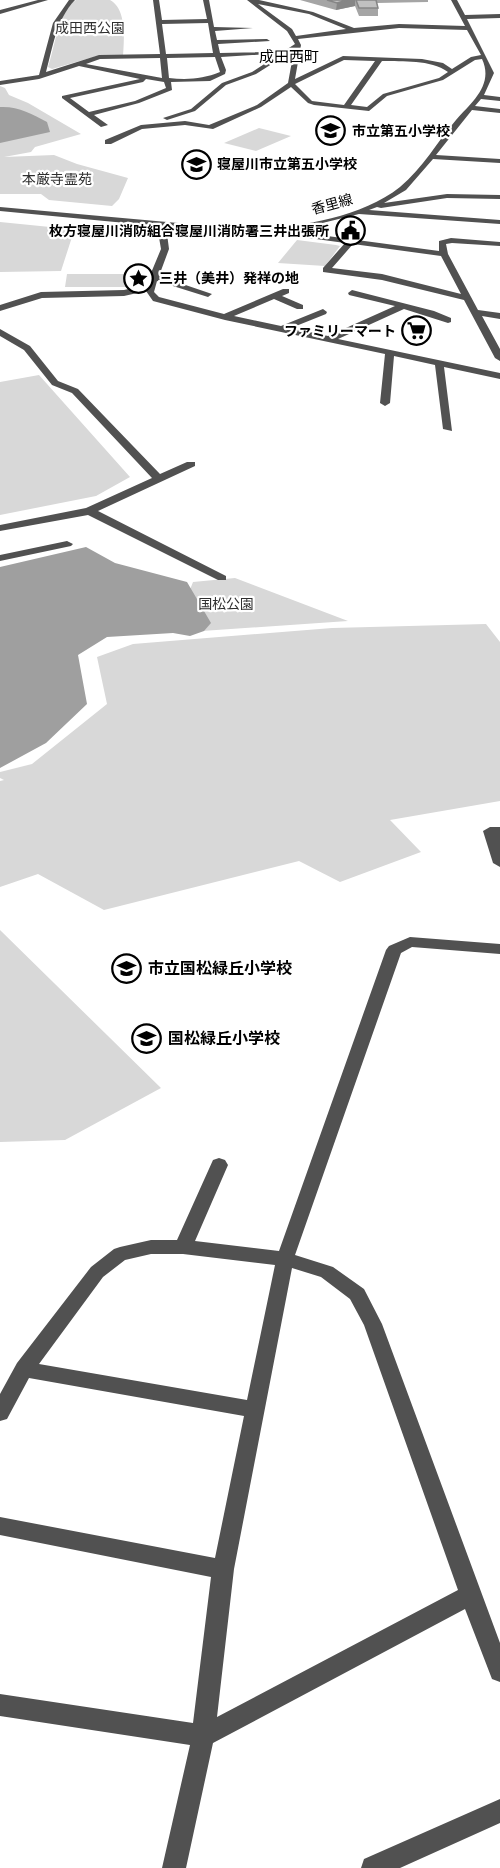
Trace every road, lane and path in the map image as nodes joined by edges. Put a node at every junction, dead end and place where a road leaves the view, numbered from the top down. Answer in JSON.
{"nodes":[{"id":1,"x":45,"y":0,"type":"edge"},
{"id":2,"x":72,"y":0,"type":"edge"},
{"id":3,"x":156,"y":0,"type":"edge"},
{"id":4,"x":206,"y":0,"type":"edge"},
{"id":5,"x":454,"y":0,"type":"edge"},
{"id":6,"x":0,"y":12,"type":"edge"},
{"id":7,"x":500,"y":16,"type":"edge"},
{"id":8,"x":463,"y":17,"type":"junction"},
{"id":9,"x":210,"y":21,"type":"junction"},
{"id":10,"x":159,"y":22,"type":"junction"},
{"id":11,"x":250,"y":28,"type":"dead end"},
{"id":12,"x":468,"y":28,"type":"junction"},
{"id":13,"x":212,"y":29,"type":"junction"},
{"id":14,"x":353,"y":30,"type":"junction"},
{"id":15,"x":267,"y":41,"type":"dead end"},
{"id":16,"x":214,"y":42,"type":"junction"},
{"id":17,"x":296,"y":42,"type":"junction"},
{"id":18,"x":266,"y":54,"type":"dead end"},
{"id":19,"x":217,"y":55,"type":"junction"},
{"id":20,"x":164,"y":56,"type":"junction"},
{"id":21,"x":484,"y":57,"type":"junction"},
{"id":22,"x":381,"y":58,"type":"junction"},
{"id":23,"x":451,"y":58,"type":"dead end"},
{"id":24,"x":462,"y":58,"type":"dead end"},
{"id":25,"x":472,"y":58,"type":"junction"},
{"id":26,"x":413,"y":60,"type":"junction"},
{"id":27,"x":79,"y":64,"type":"junction"},
{"id":28,"x":490,"y":67,"type":"junction"},
{"id":29,"x":500,"y":67,"type":"edge"},
{"id":30,"x":451,"y":70,"type":"junction"},
{"id":31,"x":42,"y":75,"type":"junction"},
{"id":32,"x":150,"y":78,"type":"junction"},
{"id":33,"x":166,"y":79,"type":"junction"},
{"id":34,"x":0,"y":83,"type":"edge"},
{"id":35,"x":291,"y":84,"type":"junction"},
{"id":36,"x":478,"y":97,"type":"junction"},
{"id":37,"x":500,"y":99,"type":"edge"},
{"id":38,"x":346,"y":107,"type":"junction"},
{"id":39,"x":470,"y":108,"type":"junction"},
{"id":40,"x":500,"y":111,"type":"edge"},
{"id":41,"x":88,"y":114,"type":"junction"},
{"id":42,"x":104,"y":125,"type":"dead end"},
{"id":43,"x":141,"y":126,"type":"junction"},
{"id":44,"x":108,"y":142,"type":"dead end"},
{"id":45,"x":430,"y":157,"type":"junction"},
{"id":46,"x":500,"y":161,"type":"edge"},
{"id":47,"x":481,"y":196,"type":"junction"},
{"id":48,"x":500,"y":196,"type":"edge"},
{"id":49,"x":367,"y":208,"type":"junction"},
{"id":50,"x":0,"y":209,"type":"edge"},
{"id":51,"x":354,"y":212,"type":"junction"},
{"id":52,"x":476,"y":214,"type":"junction"},
{"id":53,"x":161,"y":222,"type":"junction"},
{"id":54,"x":500,"y":222,"type":"edge"},
{"id":55,"x":273,"y":231,"type":"junction"},
{"id":56,"x":351,"y":241,"type":"junction"},
{"id":57,"x":500,"y":244,"type":"edge"},
{"id":58,"x":444,"y":254,"type":"junction"},
{"id":59,"x":154,"y":277,"type":"junction"},
{"id":60,"x":150,"y":287,"type":"junction"},
{"id":61,"x":286,"y":291,"type":"dead end"},
{"id":62,"x":351,"y":293,"type":"dead end"},
{"id":63,"x":208,"y":294,"type":"dead end"},
{"id":64,"x":274,"y":296,"type":"junction"},
{"id":65,"x":467,"y":298,"type":"junction"},
{"id":66,"x":403,"y":306,"type":"junction"},
{"id":67,"x":300,"y":307,"type":"dead end"},
{"id":68,"x":0,"y":308,"type":"edge"},
{"id":69,"x":323,"y":312,"type":"dead end"},
{"id":70,"x":476,"y":312,"type":"junction"},
{"id":71,"x":500,"y":316,"type":"edge"},
{"id":72,"x":225,"y":317,"type":"junction"},
{"id":73,"x":448,"y":320,"type":"dead end"},
{"id":74,"x":282,"y":329,"type":"junction"},
{"id":75,"x":0,"y":332,"type":"edge"},
{"id":76,"x":330,"y":339,"type":"junction"},
{"id":77,"x":390,"y":353,"type":"junction"},
{"id":78,"x":500,"y":358,"type":"edge"},
{"id":79,"x":439,"y":363,"type":"junction"},
{"id":80,"x":500,"y":376,"type":"edge"},
{"id":81,"x":385,"y":403,"type":"dead end"},
{"id":82,"x":448,"y":429,"type":"dead end"},
{"id":83,"x":191,"y":464,"type":"dead end"},
{"id":84,"x":159,"y":479,"type":"junction"},
{"id":85,"x":89,"y":511,"type":"junction"},
{"id":86,"x":0,"y":528,"type":"edge"},
{"id":87,"x":67,"y":544,"type":"dead end"},
{"id":88,"x":0,"y":558,"type":"edge"},
{"id":89,"x":222,"y":578,"type":"dead end"},
{"id":90,"x":500,"y":831,"type":"edge"},
{"id":91,"x":500,"y":863,"type":"edge"},
{"id":92,"x":500,"y":949,"type":"edge"},
{"id":93,"x":219,"y":1165,"type":"dead end"},
{"id":94,"x":183,"y":1247,"type":"junction"},
{"id":95,"x":285,"y":1259,"type":"junction"},
{"id":96,"x":24,"y":1369,"type":"junction"},
{"id":97,"x":256,"y":1410,"type":"junction"},
{"id":98,"x":0,"y":1413,"type":"edge"},
{"id":99,"x":0,"y":1526,"type":"edge"},
{"id":100,"x":223,"y":1569,"type":"junction"},
{"id":101,"x":470,"y":1594,"type":"junction"},
{"id":102,"x":500,"y":1671,"type":"edge"},
{"id":103,"x":0,"y":1705,"type":"edge"},
{"id":104,"x":203,"y":1736,"type":"junction"},
{"id":105,"x":500,"y":1810,"type":"edge"},
{"id":106,"x":174,"y":1868,"type":"edge"},
{"id":107,"x":373,"y":1868,"type":"edge"}],
"edges":[{"from":1,"to":6,"type":"street"},
{"from":2,"to":31,"type":"street"},
{"from":3,"to":10,"type":"street"},
{"from":4,"to":9,"type":"street"},
{"from":5,"to":8,"type":"street"},
{"from":7,"to":8,"type":"street"},
{"from":8,"to":12,"type":"street"},
{"from":9,"to":10,"type":"street"},
{"from":9,"to":13,"type":"street"},
{"from":10,"to":20,"type":"street"},
{"from":11,"to":13,"type":"street"},
{"from":12,"to":14,"type":"street"},
{"from":12,"to":21,"type":"street"},
{"from":13,"to":16,"type":"street"},
{"from":14,"to":17,"type":"street"},
{"from":14,"to":17,"type":"street"},
{"from":15,"to":16,"type":"street"},
{"from":16,"to":19,"type":"street"},
{"from":17,"to":35,"type":"street"},
{"from":17,"to":43,"type":"street"},
{"from":18,"to":19,"type":"street"},
{"from":19,"to":20,"type":"street"},
{"from":19,"to":33,"type":"street"},
{"from":20,"to":27,"type":"street"},
{"from":20,"to":33,"type":"street"},
{"from":21,"to":25,"type":"street"},
{"from":21,"to":28,"type":"street"},
{"from":22,"to":26,"type":"street"},
{"from":22,"to":35,"type":"street"},
{"from":22,"to":38,"type":"street"},
{"from":23,"to":26,"type":"street"},
{"from":24,"to":25,"type":"street"},
{"from":25,"to":30,"type":"street"},
{"from":26,"to":30,"type":"street"},
{"from":27,"to":31,"type":"street"},
{"from":27,"to":32,"type":"street"},
{"from":28,"to":29,"type":"street"},
{"from":28,"to":36,"type":"street","name":"香里線"},
{"from":30,"to":38,"type":"street"},
{"from":31,"to":34,"type":"street"},
{"from":32,"to":33,"type":"street"},
{"from":32,"to":41,"type":"street"},
{"from":33,"to":41,"type":"street"},
{"from":35,"to":38,"type":"street"},
{"from":35,"to":43,"type":"street"},
{"from":36,"to":37,"type":"street"},
{"from":36,"to":39,"type":"street","name":"香里線"},
{"from":39,"to":40,"type":"street"},
{"from":39,"to":45,"type":"street","name":"香里線"},
{"from":41,"to":42,"type":"street"},
{"from":43,"to":44,"type":"street"},
{"from":45,"to":46,"type":"street"},
{"from":45,"to":49,"type":"street","name":"香里線"},
{"from":47,"to":48,"type":"street"},
{"from":47,"to":49,"type":"street"},
{"from":47,"to":52,"type":"street"},
{"from":49,"to":51,"type":"street","name":"香里線"},
{"from":50,"to":53,"type":"street","name":"香里線"},
{"from":51,"to":52,"type":"street"},
{"from":51,"to":55,"type":"street","name":"香里線"},
{"from":52,"to":54,"type":"street"},
{"from":53,"to":55,"type":"street","name":"香里線"},
{"from":53,"to":59,"type":"street"},
{"from":55,"to":56,"type":"street"},
{"from":56,"to":58,"type":"street"},
{"from":56,"to":65,"type":"street"},
{"from":57,"to":58,"type":"street"},
{"from":58,"to":65,"type":"street"},
{"from":59,"to":60,"type":"street"},
{"from":59,"to":63,"type":"street"},
{"from":60,"to":68,"type":"street"},
{"from":60,"to":72,"type":"street"},
{"from":61,"to":64,"type":"street"},
{"from":62,"to":66,"type":"street"},
{"from":64,"to":67,"type":"street"},
{"from":64,"to":72,"type":"street"},
{"from":65,"to":70,"type":"street"},
{"from":66,"to":73,"type":"street"},
{"from":66,"to":76,"type":"street"},
{"from":69,"to":74,"type":"street"},
{"from":70,"to":71,"type":"street"},
{"from":70,"to":78,"type":"street"},
{"from":72,"to":74,"type":"street"},
{"from":74,"to":76,"type":"street"},
{"from":75,"to":84,"type":"street"},
{"from":76,"to":77,"type":"street"},
{"from":77,"to":79,"type":"street"},
{"from":77,"to":81,"type":"street"},
{"from":79,"to":80,"type":"street"},
{"from":79,"to":82,"type":"street"},
{"from":83,"to":84,"type":"street"},
{"from":84,"to":85,"type":"street"},
{"from":85,"to":86,"type":"street"},
{"from":85,"to":89,"type":"street"},
{"from":87,"to":88,"type":"street"},
{"from":90,"to":91,"type":"street"},
{"from":92,"to":95,"type":"street"},
{"from":93,"to":94,"type":"street"},
{"from":94,"to":95,"type":"street"},
{"from":94,"to":96,"type":"street"},
{"from":95,"to":97,"type":"street"},
{"from":95,"to":101,"type":"street"},
{"from":96,"to":97,"type":"street"},
{"from":96,"to":98,"type":"street"},
{"from":97,"to":100,"type":"street"},
{"from":99,"to":100,"type":"street"},
{"from":100,"to":104,"type":"street"},
{"from":101,"to":102,"type":"street"},
{"from":101,"to":104,"type":"street"},
{"from":103,"to":104,"type":"street"},
{"from":104,"to":106,"type":"street"},
{"from":105,"to":107,"type":"street"}]}
